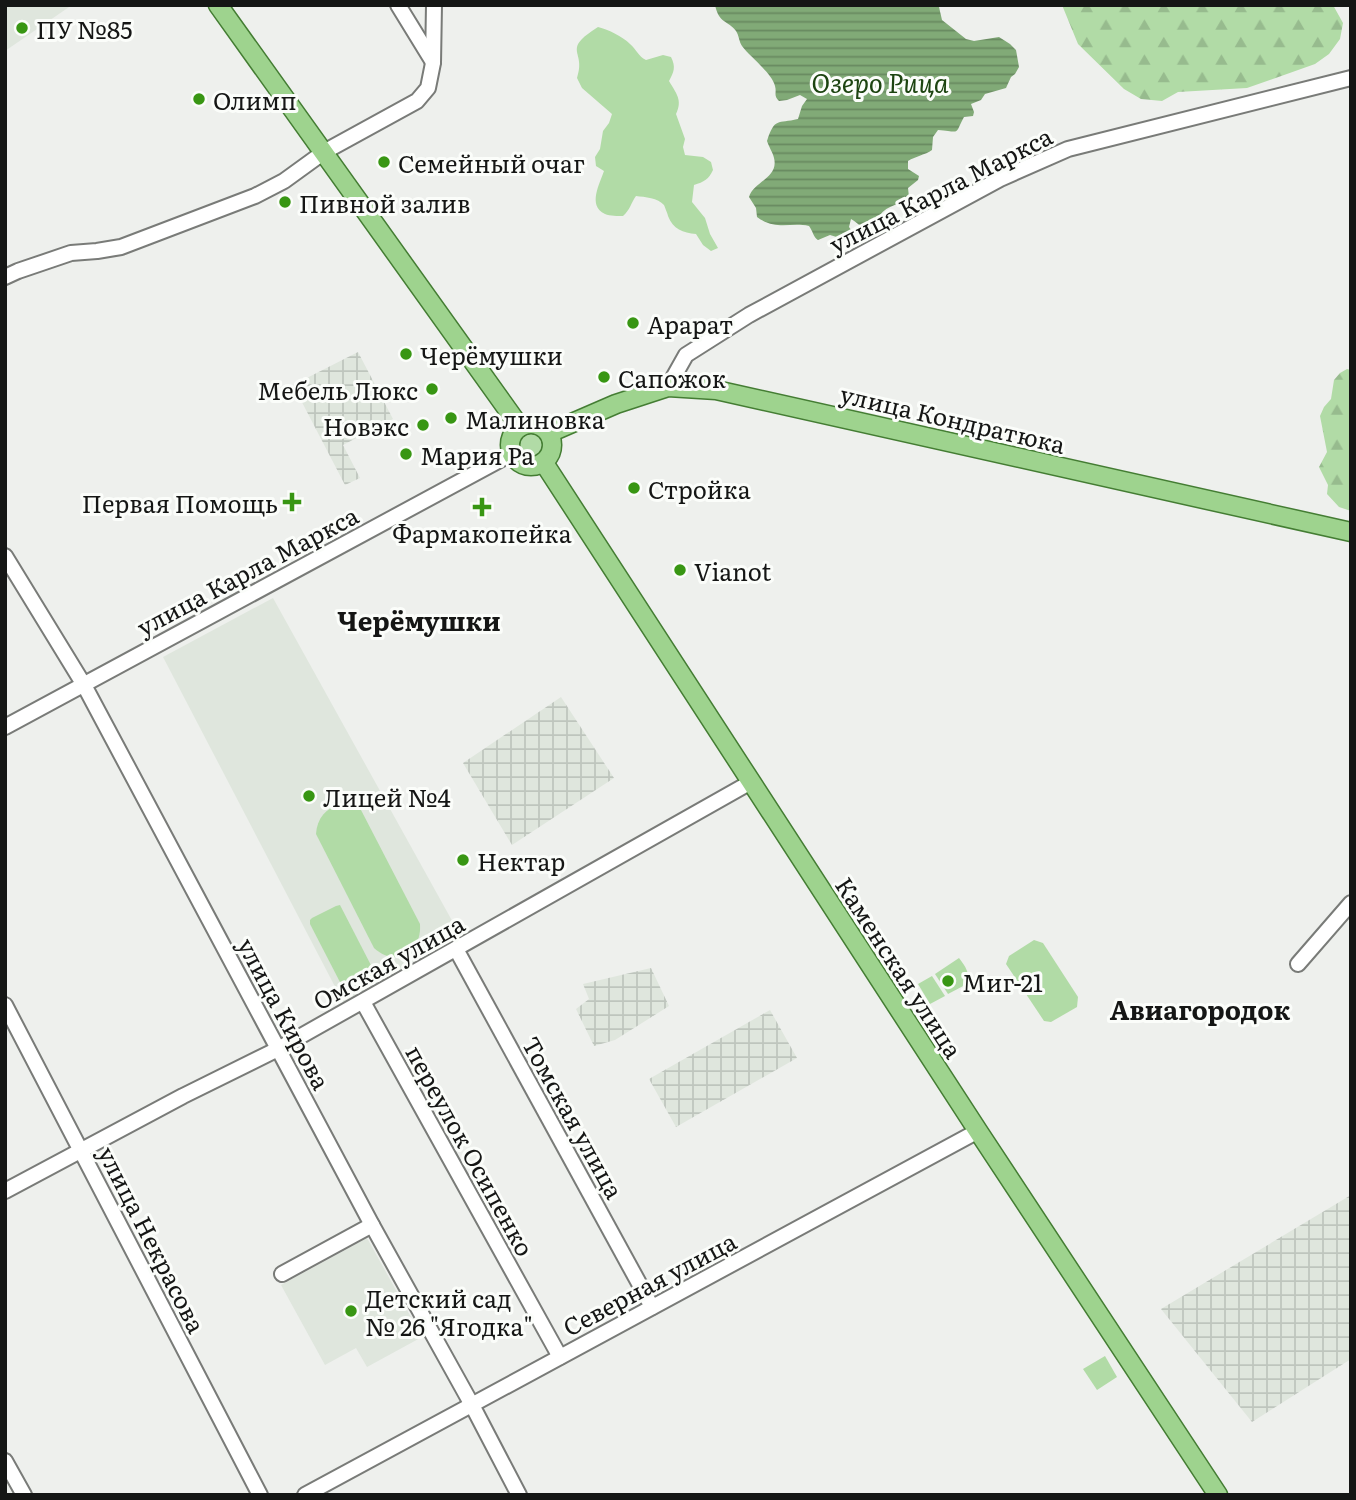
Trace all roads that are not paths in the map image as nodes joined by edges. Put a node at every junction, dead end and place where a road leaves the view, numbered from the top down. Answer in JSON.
{"nodes":[{"id":1,"x":218,"y":5,"type":"edge"},
{"id":2,"x":398,"y":5,"type":"edge"},
{"id":3,"x":434,"y":5,"type":"edge"},
{"id":4,"x":433,"y":63,"type":"junction"},
{"id":5,"x":1351,"y":78,"type":"edge"},
{"id":6,"x":324,"y":152,"type":"junction"},
{"id":7,"x":5,"y":277,"type":"edge"},
{"id":8,"x":668,"y":387,"type":"junction"},
{"id":9,"x":520,"y":427,"type":"junction"},
{"id":10,"x":549,"y":433,"type":"junction"},
{"id":11,"x":511,"y":454,"type":"junction"},
{"id":12,"x":544,"y":463,"type":"junction"},
{"id":13,"x":1351,"y":532,"type":"edge"},
{"id":14,"x":5,"y":556,"type":"edge"},
{"id":15,"x":84,"y":685,"type":"junction"},
{"id":16,"x":5,"y":727,"type":"edge"},
{"id":17,"x":751,"y":782,"type":"junction"},
{"id":18,"x":1351,"y":903,"type":"edge"},
{"id":19,"x":456,"y":949,"type":"junction"},
{"id":20,"x":1298,"y":964,"type":"dead end"},
{"id":21,"x":363,"y":1002,"type":"junction"},
{"id":22,"x":5,"y":1005,"type":"edge"},
{"id":23,"x":278,"y":1049,"type":"junction"},
{"id":24,"x":978,"y":1131,"type":"junction"},
{"id":25,"x":81,"y":1150,"type":"junction"},
{"id":26,"x":5,"y":1191,"type":"edge"},
{"id":27,"x":372,"y":1225,"type":"junction"},
{"id":28,"x":282,"y":1274,"type":"dead end"},
{"id":29,"x":652,"y":1307,"type":"junction"},
{"id":30,"x":560,"y":1357,"type":"junction"},
{"id":31,"x":472,"y":1405,"type":"junction"},
{"id":32,"x":5,"y":1461,"type":"edge"},
{"id":33,"x":24,"y":1495,"type":"edge"},
{"id":34,"x":260,"y":1495,"type":"edge"},
{"id":35,"x":305,"y":1495,"type":"edge"},
{"id":36,"x":519,"y":1495,"type":"edge"},
{"id":37,"x":1219,"y":1495,"type":"edge"}],
"edges":[{"from":1,"to":6,"type":"main road"},
{"from":2,"to":4,"type":"street"},
{"from":3,"to":4,"type":"street"},
{"from":4,"to":6,"type":"street"},
{"from":5,"to":8,"type":"street","name":"улица Карла Маркса"},
{"from":6,"to":7,"type":"street"},
{"from":6,"to":9,"type":"main road"},
{"from":8,"to":10,"type":"main road","name":"улица Кондратюка"},
{"from":8,"to":13,"type":"main road","name":"улица Кондратюка"},
{"from":9,"to":10,"type":"main road"},
{"from":9,"to":11,"type":"main road"},
{"from":10,"to":12,"type":"main road"},
{"from":11,"to":12,"type":"main road"},
{"from":11,"to":15,"type":"street","name":"улица Карла Маркса"},
{"from":12,"to":17,"type":"main road","name":"Каменская улица"},
{"from":14,"to":15,"type":"street","name":"улица Кирова"},
{"from":15,"to":16,"type":"street","name":"улица Карла Маркса"},
{"from":15,"to":23,"type":"street","name":"улица Кирова"},
{"from":17,"to":19,"type":"street","name":"Омская улица"},
{"from":17,"to":24,"type":"main road","name":"Каменская улица"},
{"from":18,"to":20,"type":"street"},
{"from":19,"to":21,"type":"street","name":"Омская улица"},
{"from":19,"to":29,"type":"street","name":"Томская улица"},
{"from":21,"to":23,"type":"street","name":"Омская улица"},
{"from":21,"to":30,"type":"street","name":"переулок Осипенко"},
{"from":22,"to":25,"type":"street","name":"улица Некрасова"},
{"from":23,"to":25,"type":"street","name":"Омская улица"},
{"from":23,"to":27,"type":"street","name":"улица Кирова"},
{"from":24,"to":29,"type":"street","name":"Северная улица"},
{"from":24,"to":37,"type":"main road","name":"Каменская улица"},
{"from":25,"to":26,"type":"street","name":"Омская улица"},
{"from":25,"to":34,"type":"street","name":"улица Некрасова"},
{"from":27,"to":28,"type":"street"},
{"from":27,"to":31,"type":"street","name":"улица Кирова"},
{"from":29,"to":30,"type":"street","name":"Северная улица"},
{"from":30,"to":31,"type":"street","name":"Северная улица"},
{"from":31,"to":35,"type":"street","name":"Северная улица"},
{"from":31,"to":36,"type":"street","name":"улица Кирова"},
{"from":32,"to":33,"type":"street"}]}
